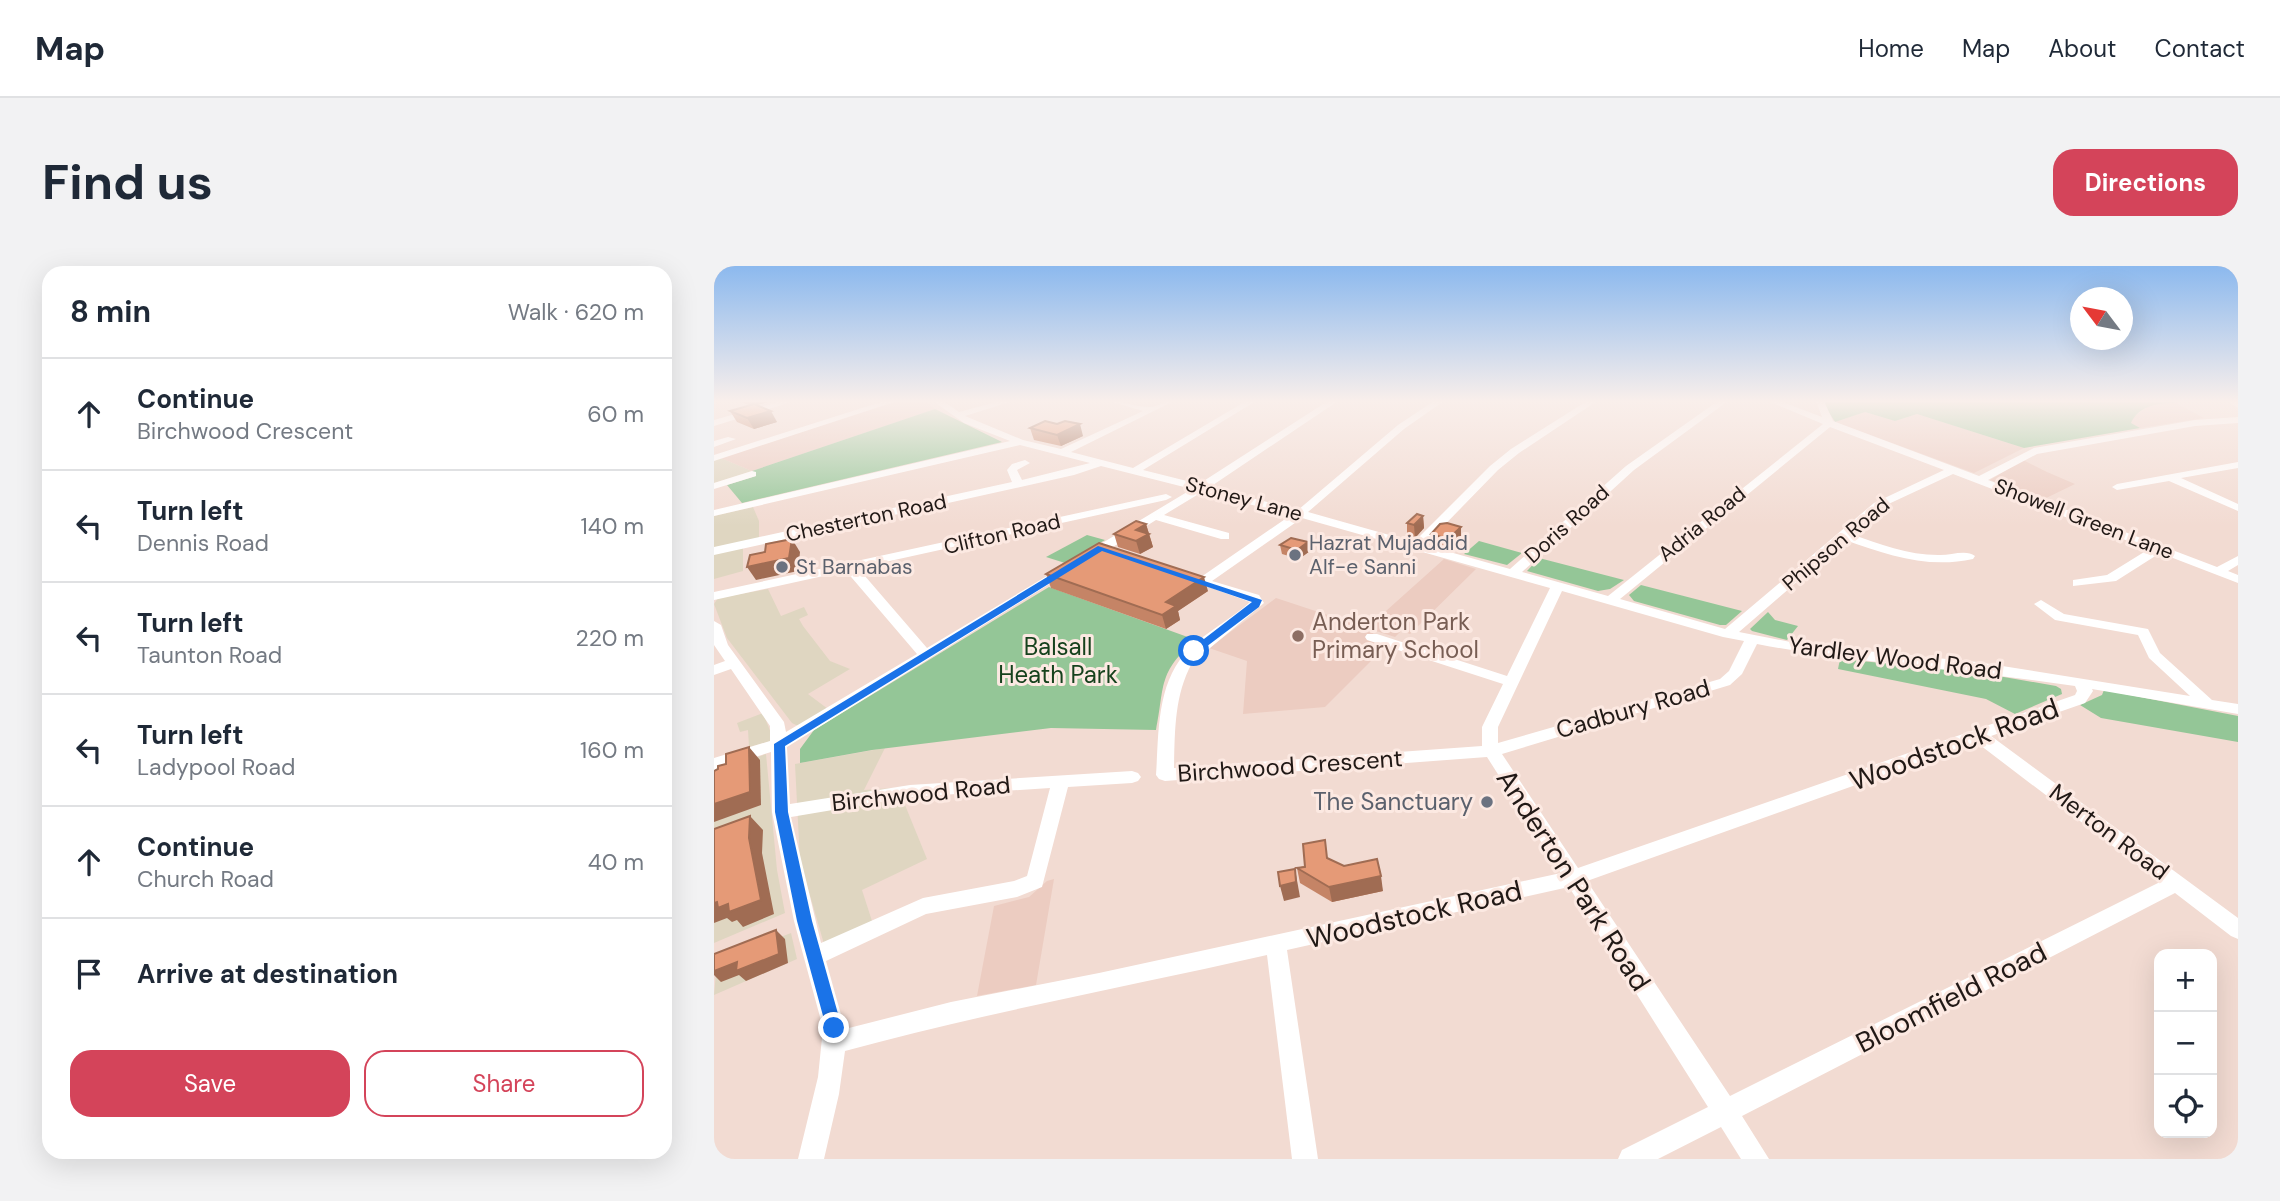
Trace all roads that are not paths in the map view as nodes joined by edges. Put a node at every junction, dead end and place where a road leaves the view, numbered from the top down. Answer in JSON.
{"nodes":[{"id":1,"x":757,"y":443,"type":"edge"},
{"id":2,"x":1017,"y":443,"type":"edge"},
{"id":3,"x":1023,"y":443,"type":"edge"},
{"id":4,"x":1083,"y":443,"type":"edge"},
{"id":5,"x":1182,"y":443,"type":"edge"},
{"id":6,"x":1270,"y":443,"type":"edge"},
{"id":7,"x":1382,"y":443,"type":"edge"},
{"id":8,"x":1527,"y":443,"type":"edge"},
{"id":9,"x":1666,"y":443,"type":"edge"},
{"id":10,"x":1798,"y":443,"type":"edge"},
{"id":11,"x":1887,"y":443,"type":"edge"},
{"id":12,"x":2082,"y":443,"type":"edge"},
{"id":13,"x":1063,"y":452,"type":"junction"},
{"id":14,"x":717,"y":455,"type":"edge"},
{"id":15,"x":1100,"y":463,"type":"junction"},
{"id":16,"x":1018,"y":464,"type":"dead end"},
{"id":17,"x":2238,"y":465,"type":"edge"},
{"id":18,"x":1953,"y":470,"type":"junction"},
{"id":19,"x":1135,"y":471,"type":"junction"},
{"id":20,"x":752,"y":474,"type":"dead end"},
{"id":21,"x":2169,"y":477,"type":"junction"},
{"id":22,"x":1980,"y":480,"type":"junction"},
{"id":23,"x":1018,"y":484,"type":"junction"},
{"id":24,"x":714,"y":485,"type":"edge"},
{"id":25,"x":2117,"y":487,"type":"dead end"},
{"id":26,"x":1201,"y":488,"type":"junction"},
{"id":27,"x":1166,"y":497,"type":"dead end"},
{"id":28,"x":2238,"y":508,"type":"edge"},
{"id":29,"x":714,"y":513,"type":"edge"},
{"id":30,"x":1298,"y":513,"type":"junction"},
{"id":31,"x":1154,"y":516,"type":"junction"},
{"id":32,"x":1225,"y":536,"type":"dead end"},
{"id":33,"x":1845,"y":536,"type":"junction"},
{"id":34,"x":1417,"y":547,"type":"junction"},
{"id":35,"x":2160,"y":548,"type":"junction"},
{"id":36,"x":714,"y":551,"type":"edge"},
{"id":37,"x":1969,"y":556,"type":"dead end"},
{"id":38,"x":2238,"y":560,"type":"edge"},
{"id":39,"x":850,"y":567,"type":"junction"},
{"id":40,"x":2218,"y":571,"type":"junction"},
{"id":41,"x":1177,"y":573,"type":"edge"},
{"id":42,"x":1512,"y":574,"type":"junction"},
{"id":43,"x":2238,"y":579,"type":"edge"},
{"id":44,"x":1202,"y":582,"type":"junction"},
{"id":45,"x":2078,"y":583,"type":"dead end"},
{"id":46,"x":1558,"y":587,"type":"junction"},
{"id":47,"x":714,"y":596,"type":"edge"},
{"id":48,"x":1610,"y":601,"type":"junction"},
{"id":49,"x":2041,"y":604,"type":"dead end"},
{"id":50,"x":714,"y":625,"type":"edge"},
{"id":51,"x":1728,"y":634,"type":"junction"},
{"id":52,"x":1372,"y":637,"type":"dead end"},
{"id":53,"x":1752,"y":639,"type":"junction"},
{"id":54,"x":925,"y":655,"type":"junction"},
{"id":55,"x":734,"y":663,"type":"junction"},
{"id":56,"x":714,"y":670,"type":"edge"},
{"id":57,"x":1511,"y":682,"type":"junction"},
{"id":58,"x":2081,"y":682,"type":"junction"},
{"id":59,"x":2208,"y":704,"type":"junction"},
{"id":60,"x":2238,"y":709,"type":"edge"},
{"id":61,"x":1980,"y":736,"type":"junction"},
{"id":62,"x":779,"y":744,"type":"junction"},
{"id":63,"x":1492,"y":751,"type":"junction"},
{"id":64,"x":714,"y":764,"type":"edge"},
{"id":65,"x":1132,"y":777,"type":"dead end"},
{"id":66,"x":1061,"y":781,"type":"junction"},
{"id":67,"x":781,"y":812,"type":"junction"},
{"id":68,"x":1573,"y":878,"type":"junction"},
{"id":69,"x":2177,"y":884,"type":"junction"},
{"id":70,"x":2238,"y":930,"type":"edge"},
{"id":71,"x":1276,"y":945,"type":"junction"},
{"id":72,"x":814,"y":956,"type":"junction"},
{"id":73,"x":834,"y":1042,"type":"junction"},
{"id":74,"x":1726,"y":1110,"type":"junction"},
{"id":75,"x":811,"y":1159,"type":"edge"},
{"id":76,"x":1306,"y":1159,"type":"edge"},
{"id":77,"x":1631,"y":1159,"type":"edge"},
{"id":78,"x":1756,"y":1159,"type":"edge"}],
"edges":[{"from":1,"to":14,"type":"street"},
{"from":2,"to":29,"type":"street"},
{"from":3,"to":13,"type":"street","name":"Stoney Lane"},
{"from":4,"to":13,"type":"street"},
{"from":5,"to":19,"type":"street"},
{"from":6,"to":26,"type":"street"},
{"from":7,"to":30,"type":"street"},
{"from":8,"to":34,"type":"street"},
{"from":9,"to":42,"type":"street","name":"Doris Road"},
{"from":10,"to":48,"type":"street","name":"Adria Road"},
{"from":11,"to":18,"type":"street","name":"Showell Green Lane"},
{"from":12,"to":22,"type":"street"},
{"from":13,"to":15,"type":"street","name":"Stoney Lane"},
{"from":15,"to":19,"type":"street","name":"Stoney Lane"},
{"from":15,"to":23,"type":"street","name":"Chesterton Road"},
{"from":16,"to":23,"type":"street"},
{"from":17,"to":21,"type":"street"},
{"from":18,"to":22,"type":"street","name":"Showell Green Lane"},
{"from":18,"to":33,"type":"street","name":"Phipson Road"},
{"from":19,"to":26,"type":"street","name":"Stoney Lane"},
{"from":20,"to":24,"type":"street"},
{"from":21,"to":25,"type":"street"},
{"from":21,"to":28,"type":"street"},
{"from":22,"to":35,"type":"street","name":"Showell Green Lane"},
{"from":23,"to":36,"type":"street","name":"Chesterton Road"},
{"from":26,"to":30,"type":"street","name":"Stoney Lane"},
{"from":26,"to":31,"type":"street"},
{"from":27,"to":39,"type":"street","name":"Clifton Road"},
{"from":30,"to":34,"type":"street","name":"Stoney Lane"},
{"from":30,"to":44,"type":"street"},
{"from":31,"to":32,"type":"street"},
{"from":31,"to":54,"type":"street"},
{"from":33,"to":37,"type":"street"},
{"from":33,"to":51,"type":"street","name":"Phipson Road"},
{"from":34,"to":42,"type":"street","name":"Stoney Lane"},
{"from":35,"to":40,"type":"street","name":"Showell Green Lane"},
{"from":35,"to":45,"type":"street"},
{"from":38,"to":40,"type":"street"},
{"from":39,"to":47,"type":"street","name":"Clifton Road"},
{"from":39,"to":54,"type":"street"},
{"from":40,"to":43,"type":"street","name":"Showell Green Lane"},
{"from":41,"to":44,"type":"street"},
{"from":42,"to":46,"type":"street","name":"Stoney Lane"},
{"from":44,"to":63,"type":"street","name":"Birchwood Crescent"},
{"from":46,"to":48,"type":"street","name":"Yardley Wood Road"},
{"from":46,"to":57,"type":"street","name":"Anderton Park Road"},
{"from":48,"to":51,"type":"street","name":"Yardley Wood Road"},
{"from":49,"to":59,"type":"street"},
{"from":50,"to":55,"type":"street"},
{"from":51,"to":53,"type":"street","name":"Yardley Wood Road"},
{"from":52,"to":57,"type":"street"},
{"from":53,"to":58,"type":"street","name":"Yardley Wood Road"},
{"from":53,"to":63,"type":"street","name":"Cadbury Road"},
{"from":54,"to":62,"type":"street"},
{"from":55,"to":56,"type":"street"},
{"from":55,"to":62,"type":"street"},
{"from":57,"to":63,"type":"street","name":"Anderton Park Road"},
{"from":58,"to":59,"type":"street","name":"Yardley Wood Road"},
{"from":58,"to":61,"type":"street","name":"Woodstock Road"},
{"from":59,"to":60,"type":"street","name":"Yardley Wood Road"},
{"from":61,"to":68,"type":"street","name":"Woodstock Road"},
{"from":61,"to":69,"type":"street","name":"Merton Road"},
{"from":62,"to":64,"type":"street"},
{"from":62,"to":67,"type":"street"},
{"from":63,"to":68,"type":"street","name":"Anderton Park Road"},
{"from":65,"to":66,"type":"street","name":"Birchwood Road"},
{"from":66,"to":67,"type":"street","name":"Birchwood Road"},
{"from":66,"to":72,"type":"street"},
{"from":67,"to":72,"type":"street"},
{"from":68,"to":71,"type":"street","name":"Woodstock Road"},
{"from":68,"to":74,"type":"street","name":"Anderton Park Road"},
{"from":69,"to":70,"type":"street","name":"Merton Road"},
{"from":69,"to":74,"type":"street","name":"Bloomfield Road"},
{"from":71,"to":73,"type":"street","name":"Woodstock Road"},
{"from":71,"to":76,"type":"street"},
{"from":72,"to":73,"type":"street"},
{"from":73,"to":75,"type":"street"},
{"from":74,"to":77,"type":"street","name":"Bloomfield Road"},
{"from":74,"to":78,"type":"street","name":"Anderton Park Road"}]}
